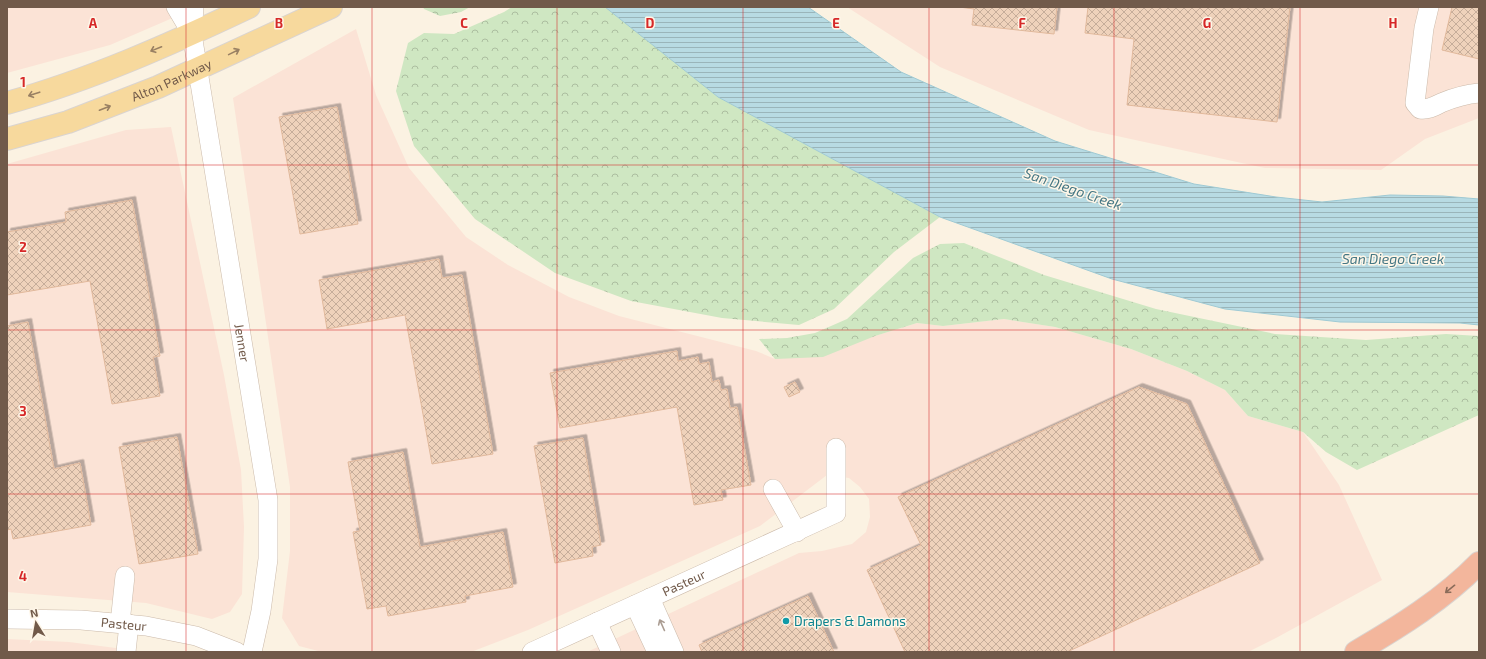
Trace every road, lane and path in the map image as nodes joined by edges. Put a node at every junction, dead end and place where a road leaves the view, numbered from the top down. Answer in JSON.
{"nodes":[{"id":1,"x":176,"y":7,"type":"edge"},
{"id":2,"x":194,"y":7,"type":"edge"},
{"id":3,"x":249,"y":7,"type":"edge"},
{"id":4,"x":331,"y":7,"type":"edge"},
{"id":5,"x":1429,"y":7,"type":"edge"},
{"id":6,"x":192,"y":34,"type":"junction"},
{"id":7,"x":198,"y":68,"type":"junction"},
{"id":8,"x":1479,"y":92,"type":"edge"},
{"id":9,"x":7,"y":103,"type":"edge"},
{"id":10,"x":7,"y":139,"type":"edge"},
{"id":11,"x":836,"y":448,"type":"dead end"},
{"id":12,"x":773,"y":489,"type":"dead end"},
{"id":13,"x":797,"y":532,"type":"junction"},
{"id":14,"x":1479,"y":563,"type":"edge"},
{"id":15,"x":125,"y":576,"type":"dead end"},
{"id":16,"x":642,"y":602,"type":"junction"},
{"id":17,"x":7,"y":619,"type":"edge"},
{"id":18,"x":597,"y":622,"type":"junction"},
{"id":19,"x":124,"y":623,"type":"junction"},
{"id":20,"x":126,"y":652,"type":"edge"},
{"id":21,"x":237,"y":652,"type":"edge"},
{"id":22,"x":252,"y":652,"type":"edge"},
{"id":23,"x":532,"y":652,"type":"edge"},
{"id":24,"x":611,"y":652,"type":"edge"},
{"id":25,"x":657,"y":652,"type":"edge"},
{"id":26,"x":674,"y":652,"type":"edge"},
{"id":27,"x":1356,"y":652,"type":"edge"}],
"edges":[{"from":1,"to":6,"type":"street"},
{"from":2,"to":6,"type":"street"},
{"from":3,"to":6,"type":"main road"},
{"from":7,"to":4,"type":"main road","name":"Alton Parkway","one_way":true},
{"from":5,"to":8,"type":"street"},
{"from":6,"to":7,"type":"street","name":"Jenner"},
{"from":6,"to":9,"type":"main road","one_way":true},
{"from":10,"to":7,"type":"main road","name":"Alton Parkway","one_way":true},
{"from":7,"to":22,"type":"street","name":"Jenner"},
{"from":11,"to":13,"type":"street","name":"Pasteur"},
{"from":12,"to":13,"type":"street"},
{"from":13,"to":16,"type":"street","name":"Pasteur"},
{"from":14,"to":27,"type":"highway","one_way":true},
{"from":15,"to":19,"type":"street"},
{"from":16,"to":18,"type":"street","name":"Pasteur"},
{"from":16,"to":25,"type":"street"},
{"from":26,"to":16,"type":"street","one_way":true},
{"from":17,"to":19,"type":"street","name":"Pasteur"},
{"from":18,"to":23,"type":"street","name":"Pasteur"},
{"from":18,"to":24,"type":"street"},
{"from":19,"to":20,"type":"street"},
{"from":19,"to":21,"type":"street","name":"Pasteur"}]}
